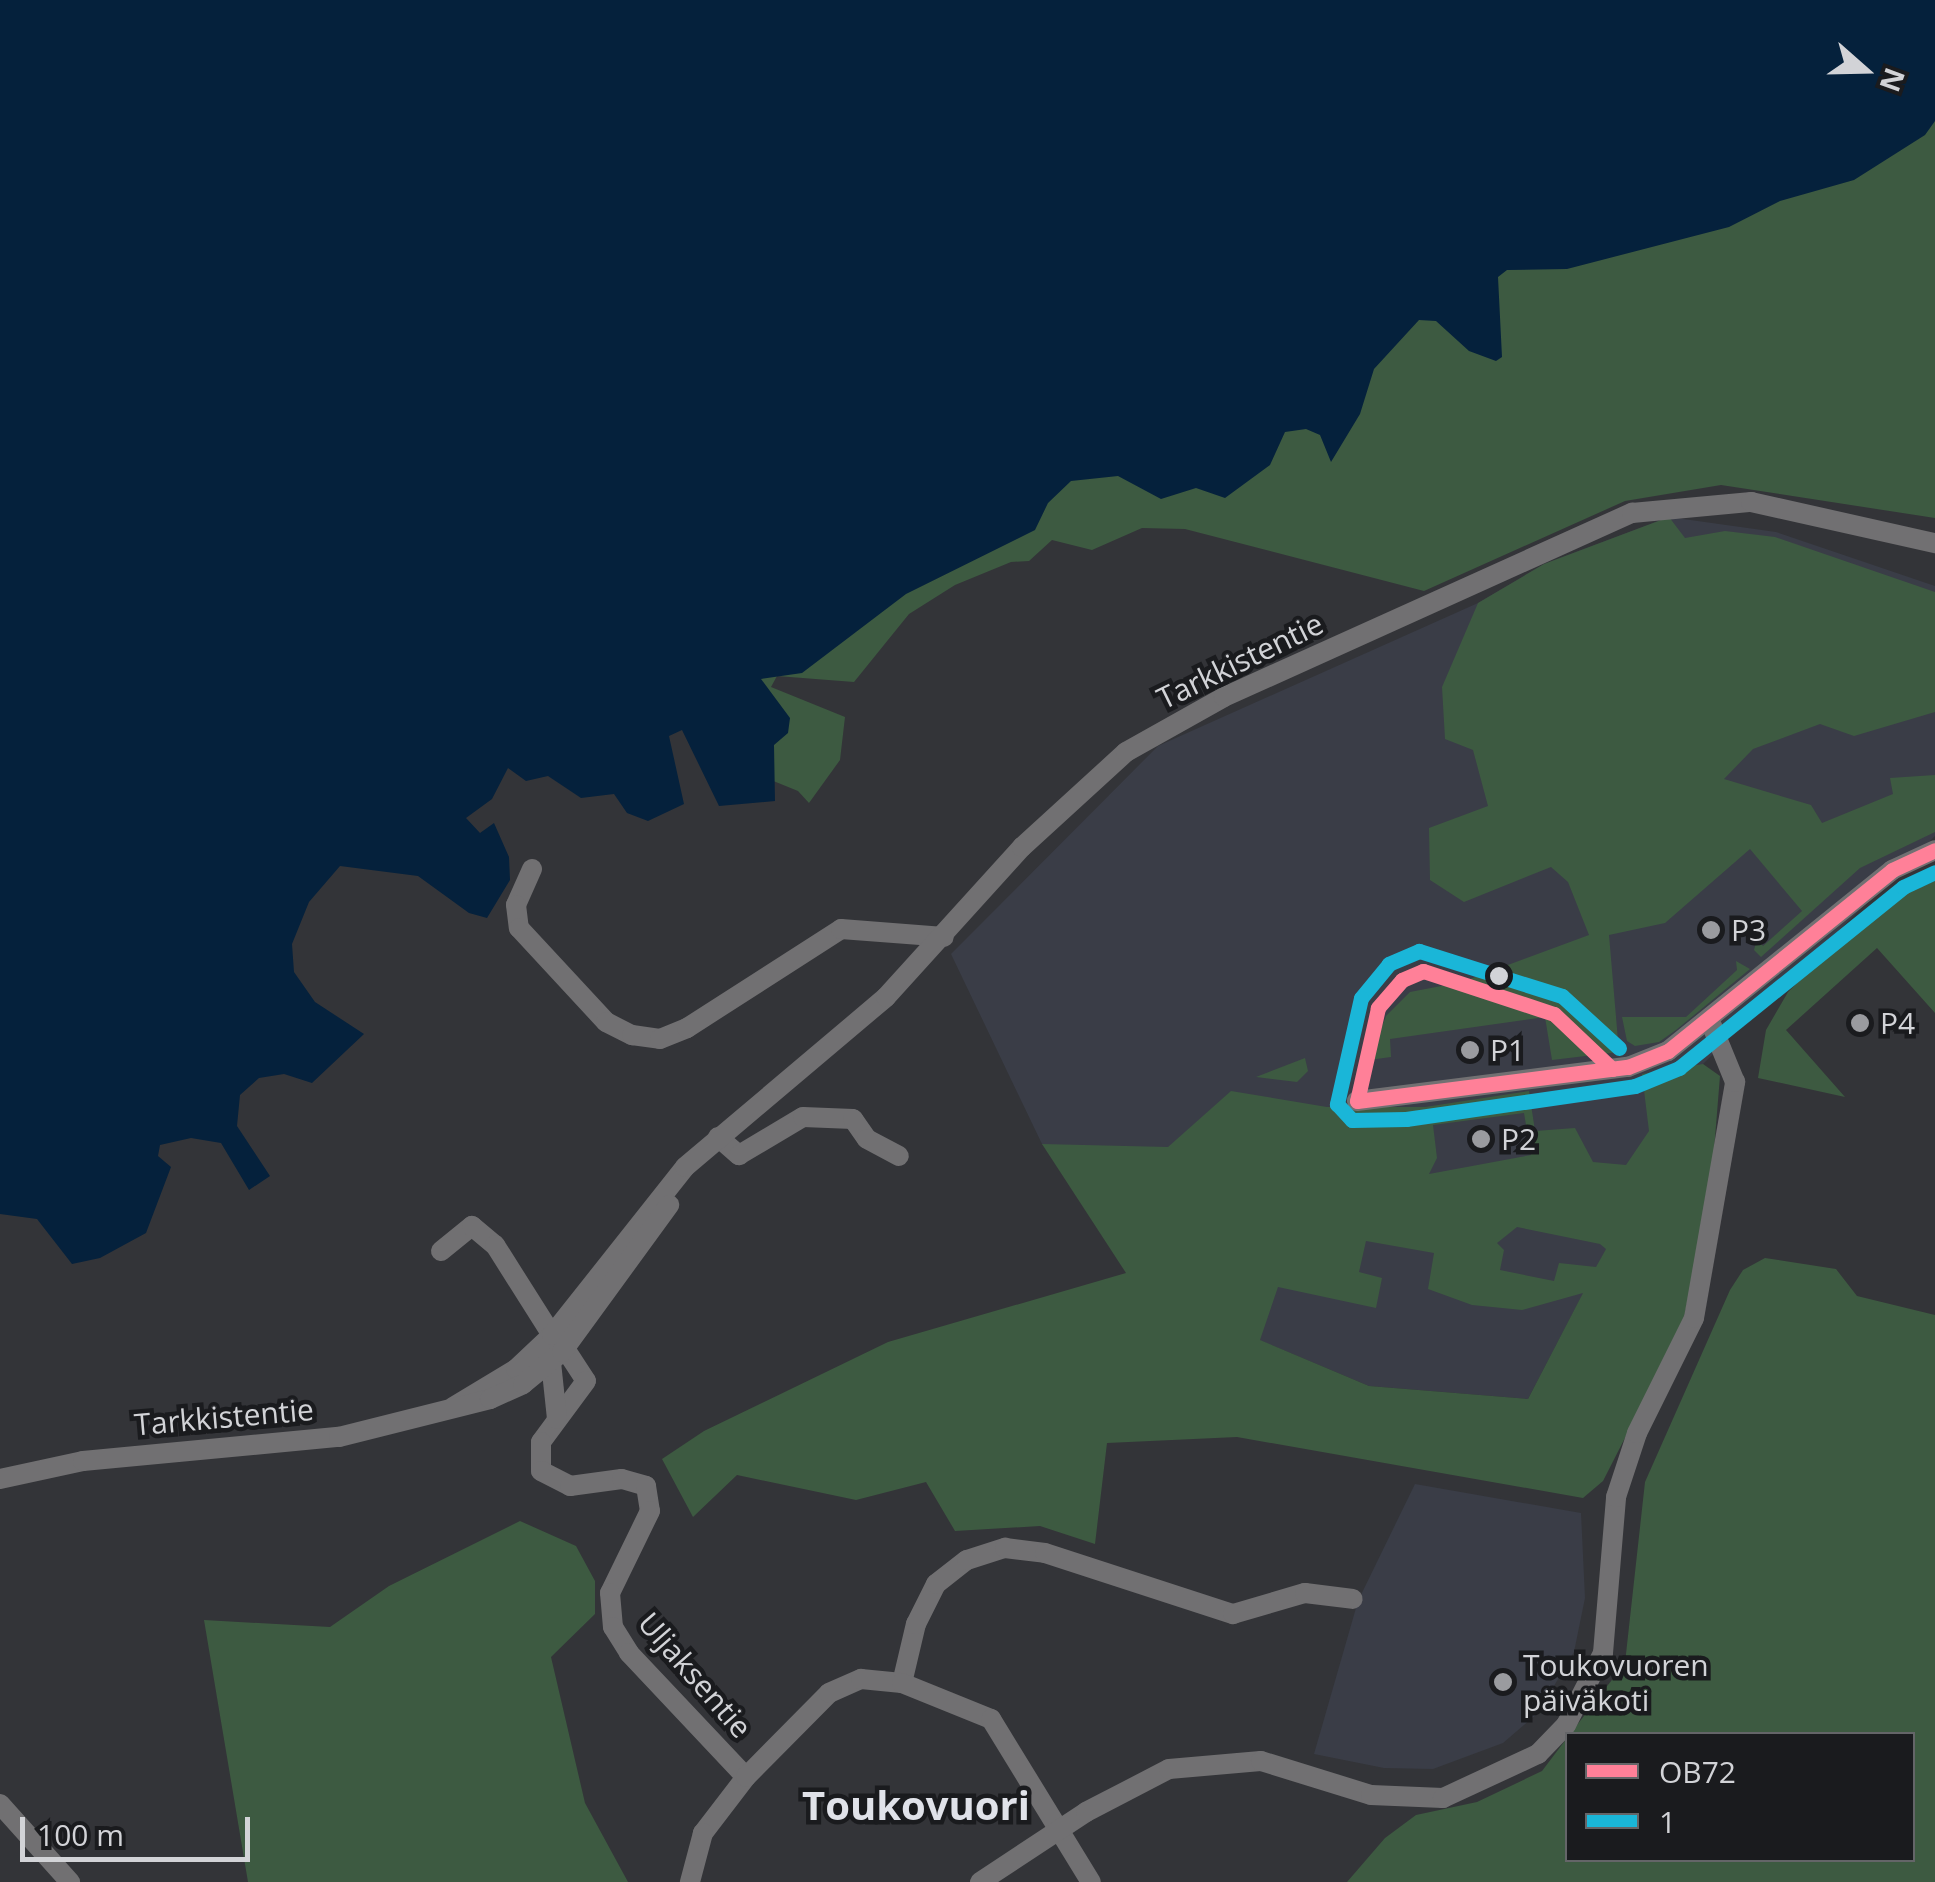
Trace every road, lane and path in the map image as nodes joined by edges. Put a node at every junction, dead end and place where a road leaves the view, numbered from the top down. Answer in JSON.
{"nodes":[{"id":1,"x":1935,"y":544,"type":"edge"},
{"id":2,"x":1935,"y":850,"type":"edge"},
{"id":3,"x":532,"y":870,"type":"dead end"},
{"id":4,"x":944,"y":937,"type":"junction"},
{"id":5,"x":1710,"y":1021,"type":"junction"},
{"id":6,"x":1357,"y":1101,"type":"dead end"},
{"id":7,"x":718,"y":1137,"type":"junction"},
{"id":8,"x":899,"y":1156,"type":"dead end"},
{"id":9,"x":441,"y":1252,"type":"dead end"},
{"id":10,"x":560,"y":1340,"type":"junction"},
{"id":11,"x":548,"y":1364,"type":"junction"},
{"id":12,"x":452,"y":1407,"type":"junction"},
{"id":13,"x":557,"y":1419,"type":"junction"},
{"id":14,"x":0,"y":1479,"type":"edge"},
{"id":15,"x":1353,"y":1599,"type":"dead end"},
{"id":16,"x":902,"y":1683,"type":"junction"},
{"id":17,"x":746,"y":1777,"type":"junction"},
{"id":18,"x":0,"y":1804,"type":"edge"},
{"id":19,"x":1060,"y":1831,"type":"junction"},
{"id":20,"x":70,"y":1882,"type":"edge"},
{"id":21,"x":690,"y":1882,"type":"edge"},
{"id":22,"x":980,"y":1882,"type":"edge"},
{"id":23,"x":1091,"y":1882,"type":"edge"}],
"edges":[{"from":1,"to":4,"type":"street","name":"Tarkkistentie"},
{"from":2,"to":5,"type":"street"},
{"from":3,"to":4,"type":"street"},
{"from":4,"to":7,"type":"street","name":"Tarkkistentie"},
{"from":5,"to":6,"type":"street"},
{"from":5,"to":19,"type":"street"},
{"from":7,"to":8,"type":"street"},
{"from":7,"to":10,"type":"street","name":"Tarkkistentie"},
{"from":9,"to":10,"type":"street"},
{"from":10,"to":11,"type":"street"},
{"from":10,"to":12,"type":"street","name":"Tarkkistentie"},
{"from":10,"to":13,"type":"street","name":"Uljaksentie"},
{"from":11,"to":12,"type":"street","name":"Tarkkistentie"},
{"from":11,"to":13,"type":"street"},
{"from":12,"to":14,"type":"street","name":"Tarkkistentie"},
{"from":13,"to":17,"type":"street","name":"Uljaksentie"},
{"from":15,"to":16,"type":"street"},
{"from":16,"to":17,"type":"street"},
{"from":16,"to":19,"type":"street"},
{"from":17,"to":21,"type":"street","name":"Uljaksentie"},
{"from":18,"to":20,"type":"street"},
{"from":19,"to":22,"type":"street"},
{"from":19,"to":23,"type":"street"}]}
